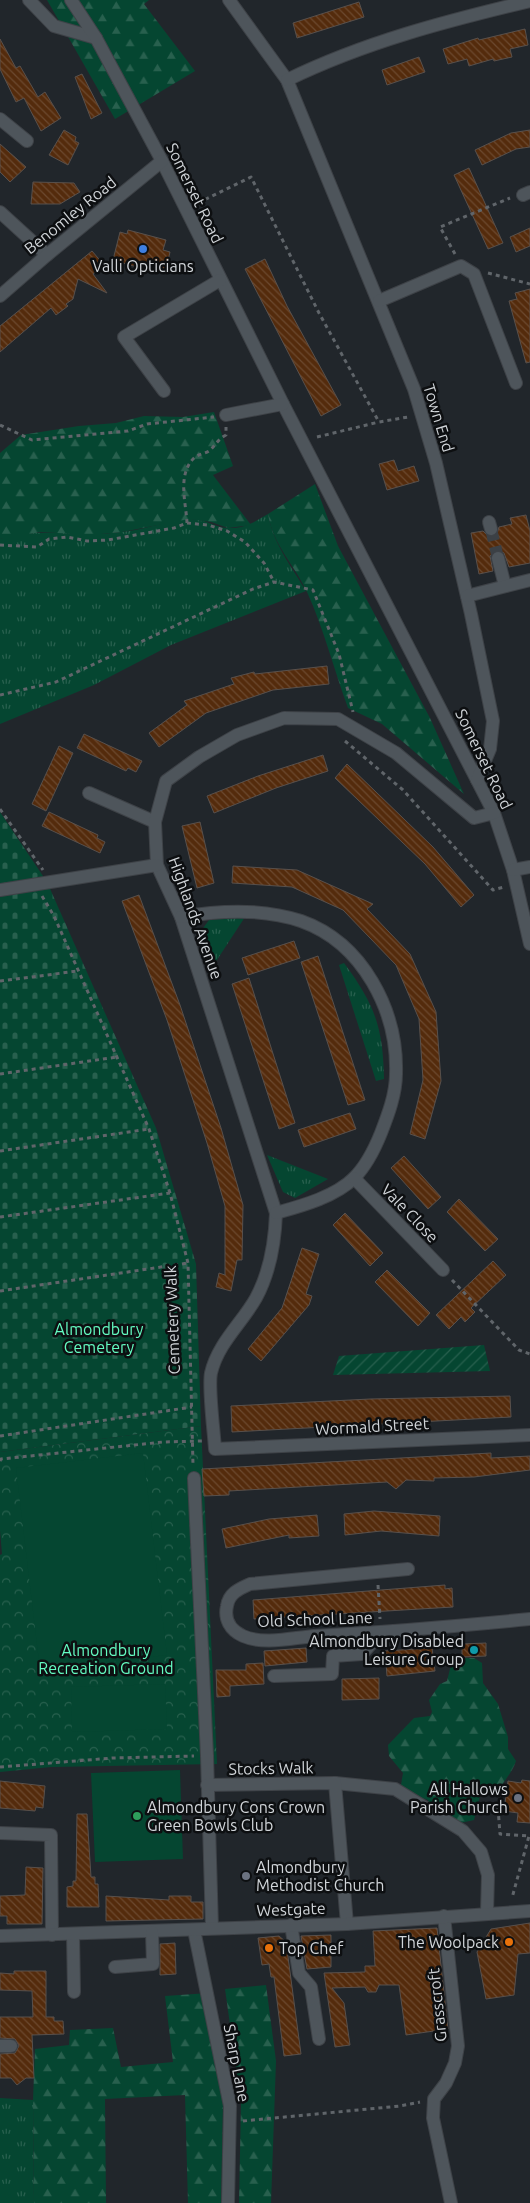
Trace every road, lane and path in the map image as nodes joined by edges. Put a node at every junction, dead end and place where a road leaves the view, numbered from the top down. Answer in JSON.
{"nodes":[{"id":1,"x":29,"y":0,"type":"edge"},
{"id":2,"x":71,"y":0,"type":"edge"},
{"id":3,"x":229,"y":0,"type":"edge"},
{"id":4,"x":243,"y":0,"type":"edge"},
{"id":5,"x":530,"y":1,"type":"edge"},
{"id":6,"x":238,"y":13,"type":"junction"},
{"id":7,"x":96,"y":38,"type":"junction"},
{"id":8,"x":287,"y":80,"type":"junction"},
{"id":9,"x":0,"y":119,"type":"edge"},
{"id":10,"x":27,"y":141,"type":"dead end"},
{"id":11,"x":162,"y":161,"type":"junction"},
{"id":12,"x":526,"y":193,"type":"edge"},
{"id":13,"x":198,"y":203,"type":"dead end"},
{"id":14,"x":0,"y":212,"type":"edge"},
{"id":15,"x":46,"y":255,"type":"junction"},
{"id":16,"x":461,"y":266,"type":"junction"},
{"id":17,"x":486,"y":273,"type":"dead end"},
{"id":18,"x":220,"y":280,"type":"junction"},
{"id":19,"x":530,"y":284,"type":"edge"},
{"id":20,"x":0,"y":296,"type":"edge"},
{"id":21,"x":379,"y":301,"type":"junction"},
{"id":22,"x":516,"y":383,"type":"dead end"},
{"id":23,"x":164,"y":391,"type":"dead end"},
{"id":24,"x":283,"y":404,"type":"junction"},
{"id":25,"x":226,"y":415,"type":"junction"},
{"id":26,"x":409,"y":417,"type":"dead end"},
{"id":27,"x":379,"y":422,"type":"junction"},
{"id":28,"x":0,"y":425,"type":"edge"},
{"id":29,"x":317,"y":437,"type":"dead end"},
{"id":30,"x":187,"y":523,"type":"junction"},
{"id":31,"x":0,"y":545,"type":"edge"},
{"id":32,"x":498,"y":558,"type":"tunnel mouth"},
{"id":33,"x":530,"y":580,"type":"edge"},
{"id":34,"x":274,"y":582,"type":"junction"},
{"id":35,"x":505,"y":586,"type":"junction"},
{"id":36,"x":467,"y":596,"type":"junction"},
{"id":37,"x":0,"y":695,"type":"edge"},
{"id":38,"x":357,"y":730,"type":"junction"},
{"id":39,"x":340,"y":736,"type":"dead end"},
{"id":40,"x":477,"y":780,"type":"junction"},
{"id":41,"x":90,"y":793,"type":"dead end"},
{"id":42,"x":0,"y":809,"type":"edge"},
{"id":43,"x":494,"y":813,"type":"junction"},
{"id":44,"x":155,"y":822,"type":"junction"},
{"id":45,"x":157,"y":865,"type":"junction"},
{"id":46,"x":530,"y":867,"type":"edge"},
{"id":47,"x":513,"y":870,"type":"junction"},
{"id":48,"x":49,"y":882,"type":"junction"},
{"id":49,"x":34,"y":885,"type":"junction"},
{"id":50,"x":0,"y":890,"type":"edge"},
{"id":51,"x":493,"y":890,"type":"dead end"},
{"id":52,"x":181,"y":917,"type":"junction"},
{"id":53,"x":530,"y":944,"type":"edge"},
{"id":54,"x":78,"y":971,"type":"junction"},
{"id":55,"x":0,"y":981,"type":"edge"},
{"id":56,"x":117,"y":1057,"type":"junction"},
{"id":57,"x":0,"y":1074,"type":"edge"},
{"id":58,"x":150,"y":1129,"type":"junction"},
{"id":59,"x":0,"y":1151,"type":"edge"},
{"id":60,"x":354,"y":1178,"type":"junction"},
{"id":61,"x":170,"y":1193,"type":"junction"},
{"id":62,"x":276,"y":1213,"type":"junction"},
{"id":63,"x":0,"y":1217,"type":"edge"},
{"id":64,"x":188,"y":1263,"type":"junction"},
{"id":65,"x":443,"y":1270,"type":"joint"},
{"id":66,"x":0,"y":1291,"type":"edge"},
{"id":67,"x":530,"y":1354,"type":"edge"},
{"id":68,"x":192,"y":1407,"type":"junction"},
{"id":69,"x":530,"y":1435,"type":"edge"},
{"id":70,"x":0,"y":1436,"type":"edge"},
{"id":71,"x":193,"y":1442,"type":"junction"},
{"id":72,"x":215,"y":1444,"type":"junction"},
{"id":73,"x":0,"y":1461,"type":"edge"},
{"id":74,"x":194,"y":1478,"type":"joint"},
{"id":75,"x":408,"y":1569,"type":"dead end"},
{"id":76,"x":378,"y":1572,"type":"junction"},
{"id":77,"x":530,"y":1620,"type":"edge"},
{"id":78,"x":381,"y":1633,"type":"junction"},
{"id":79,"x":274,"y":1676,"type":"dead end"},
{"id":80,"x":207,"y":1756,"type":"junction"},
{"id":81,"x":0,"y":1767,"type":"edge"},
{"id":82,"x":335,"y":1783,"type":"junction"},
{"id":83,"x":208,"y":1785,"type":"junction"},
{"id":84,"x":502,"y":1793,"type":"dead end"},
{"id":85,"x":4,"y":1834,"type":"edge"},
{"id":86,"x":529,"y":1836,"type":"edge"},
{"id":87,"x":530,"y":1911,"type":"edge"},
{"id":88,"x":512,"y":1912,"type":"junction"},
{"id":89,"x":487,"y":1913,"type":"junction"},
{"id":90,"x":444,"y":1916,"type":"junction"},
{"id":91,"x":347,"y":1924,"type":"junction"},
{"id":92,"x":291,"y":1925,"type":"junction"},
{"id":93,"x":212,"y":1928,"type":"junction"},
{"id":94,"x":194,"y":1930,"type":"junction"},
{"id":95,"x":152,"y":1932,"type":"junction"},
{"id":96,"x":74,"y":1934,"type":"junction"},
{"id":97,"x":52,"y":1935,"type":"junction"},
{"id":98,"x":0,"y":1936,"type":"edge"},
{"id":99,"x":116,"y":1967,"type":"dead end"},
{"id":100,"x":74,"y":1992,"type":"dead end"},
{"id":101,"x":319,"y":2039,"type":"dead end"},
{"id":102,"x":434,"y":2099,"type":"junction"},
{"id":103,"x":230,"y":2122,"type":"junction"},
{"id":104,"x":228,"y":2203,"type":"edge"},
{"id":105,"x":451,"y":2203,"type":"edge"}],
"edges":[{"from":1,"to":7,"type":"street"},
{"from":2,"to":7,"type":"street","name":"Somerset Road"},
{"from":3,"to":6,"type":"street","name":"Town End"},
{"from":4,"to":6,"type":"street"},
{"from":5,"to":8,"type":"street"},
{"from":6,"to":8,"type":"street","name":"Town End"},
{"from":7,"to":11,"type":"street","name":"Somerset Road"},
{"from":8,"to":21,"type":"street","name":"Town End"},
{"from":9,"to":10,"type":"street"},
{"from":11,"to":15,"type":"street","name":"Benomley Road"},
{"from":11,"to":18,"type":"street","name":"Somerset Road"},
{"from":12,"to":16,"type":"path"},
{"from":13,"to":27,"type":"path"},
{"from":14,"to":15,"type":"street"},
{"from":15,"to":20,"type":"street","name":"Benomley Road"},
{"from":16,"to":21,"type":"street"},
{"from":16,"to":22,"type":"street"},
{"from":17,"to":19,"type":"path"},
{"from":18,"to":23,"type":"street"},
{"from":18,"to":24,"type":"street","name":"Somerset Road"},
{"from":21,"to":36,"type":"street","name":"Town End"},
{"from":24,"to":25,"type":"street"},
{"from":24,"to":40,"type":"street","name":"Somerset Road"},
{"from":25,"to":28,"type":"path"},
{"from":25,"to":30,"type":"path"},
{"from":26,"to":27,"type":"path"},
{"from":27,"to":29,"type":"path"},
{"from":30,"to":31,"type":"path"},
{"from":30,"to":34,"type":"path"},
{"from":32,"to":35,"type":"street"},
{"from":33,"to":35,"type":"street"},
{"from":34,"to":37,"type":"path"},
{"from":34,"to":38,"type":"path"},
{"from":35,"to":36,"type":"street"},
{"from":36,"to":40,"type":"street","name":"Town End"},
{"from":38,"to":43,"type":"street","name":"Highlands Avenue"},
{"from":38,"to":44,"type":"street","name":"Highlands Avenue"},
{"from":39,"to":51,"type":"path"},
{"from":40,"to":43,"type":"street","name":"Somerset Road"},
{"from":41,"to":44,"type":"street"},
{"from":42,"to":48,"type":"path"},
{"from":43,"to":47,"type":"street","name":"Somerset Road"},
{"from":44,"to":45,"type":"street","name":"Highlands Avenue"},
{"from":45,"to":48,"type":"street"},
{"from":45,"to":52,"type":"street","name":"Highlands Avenue"},
{"from":46,"to":47,"type":"street"},
{"from":47,"to":53,"type":"street","name":"Somerset Road"},
{"from":48,"to":49,"type":"street"},
{"from":49,"to":50,"type":"street"},
{"from":49,"to":54,"type":"path","name":"Cemetery Walk"},
{"from":52,"to":60,"type":"street"},
{"from":52,"to":62,"type":"street","name":"Highlands Avenue"},
{"from":54,"to":55,"type":"path"},
{"from":54,"to":56,"type":"path","name":"Cemetery Walk"},
{"from":56,"to":57,"type":"path"},
{"from":56,"to":58,"type":"path","name":"Cemetery Walk"},
{"from":58,"to":59,"type":"path"},
{"from":58,"to":61,"type":"path","name":"Cemetery Walk"},
{"from":60,"to":62,"type":"street"},
{"from":60,"to":65,"type":"street","name":"Vale Close"},
{"from":61,"to":63,"type":"path"},
{"from":61,"to":64,"type":"path","name":"Cemetery Walk"},
{"from":62,"to":72,"type":"street","name":"Highlands Avenue"},
{"from":64,"to":66,"type":"path"},
{"from":64,"to":68,"type":"path","name":"Cemetery Walk"},
{"from":65,"to":67,"type":"path"},
{"from":68,"to":70,"type":"path"},
{"from":68,"to":71,"type":"path","name":"Cemetery Walk"},
{"from":69,"to":72,"type":"street","name":"Wormald Street"},
{"from":71,"to":72,"type":"path"},
{"from":71,"to":73,"type":"path"},
{"from":71,"to":74,"type":"path","name":"Cemetery Walk"},
{"from":74,"to":80,"type":"street"},
{"from":75,"to":76,"type":"street","name":"Old School Lane"},
{"from":76,"to":78,"type":"path"},
{"from":76,"to":78,"type":"street","name":"Old School Lane"},
{"from":77,"to":78,"type":"street","name":"Old School Lane"},
{"from":78,"to":79,"type":"street"},
{"from":80,"to":81,"type":"path"},
{"from":80,"to":83,"type":"street"},
{"from":82,"to":83,"type":"street","name":"Stocks Walk"},
{"from":82,"to":89,"type":"street","name":"Stocks Walk"},
{"from":82,"to":91,"type":"street","name":"Stocks Walk"},
{"from":83,"to":93,"type":"street"},
{"from":84,"to":86,"type":"path"},
{"from":85,"to":97,"type":"street"},
{"from":86,"to":88,"type":"path"},
{"from":87,"to":88,"type":"street","name":"Westgate"},
{"from":88,"to":89,"type":"street","name":"Westgate"},
{"from":89,"to":90,"type":"street","name":"Westgate"},
{"from":90,"to":91,"type":"street","name":"Westgate"},
{"from":90,"to":102,"type":"street","name":"Grasscroft"},
{"from":91,"to":92,"type":"street","name":"Westgate"},
{"from":92,"to":93,"type":"street","name":"Westgate"},
{"from":92,"to":101,"type":"street"},
{"from":93,"to":94,"type":"street","name":"Westgate"},
{"from":94,"to":95,"type":"street","name":"Westgate"},
{"from":94,"to":103,"type":"street","name":"Sharp Lane"},
{"from":95,"to":96,"type":"street","name":"Westgate"},
{"from":95,"to":99,"type":"street"},
{"from":96,"to":97,"type":"street","name":"Westgate"},
{"from":96,"to":100,"type":"street"},
{"from":97,"to":98,"type":"street","name":"Westgate"},
{"from":102,"to":103,"type":"path"},
{"from":102,"to":105,"type":"street"},
{"from":103,"to":104,"type":"street","name":"Sharp Lane"}]}
